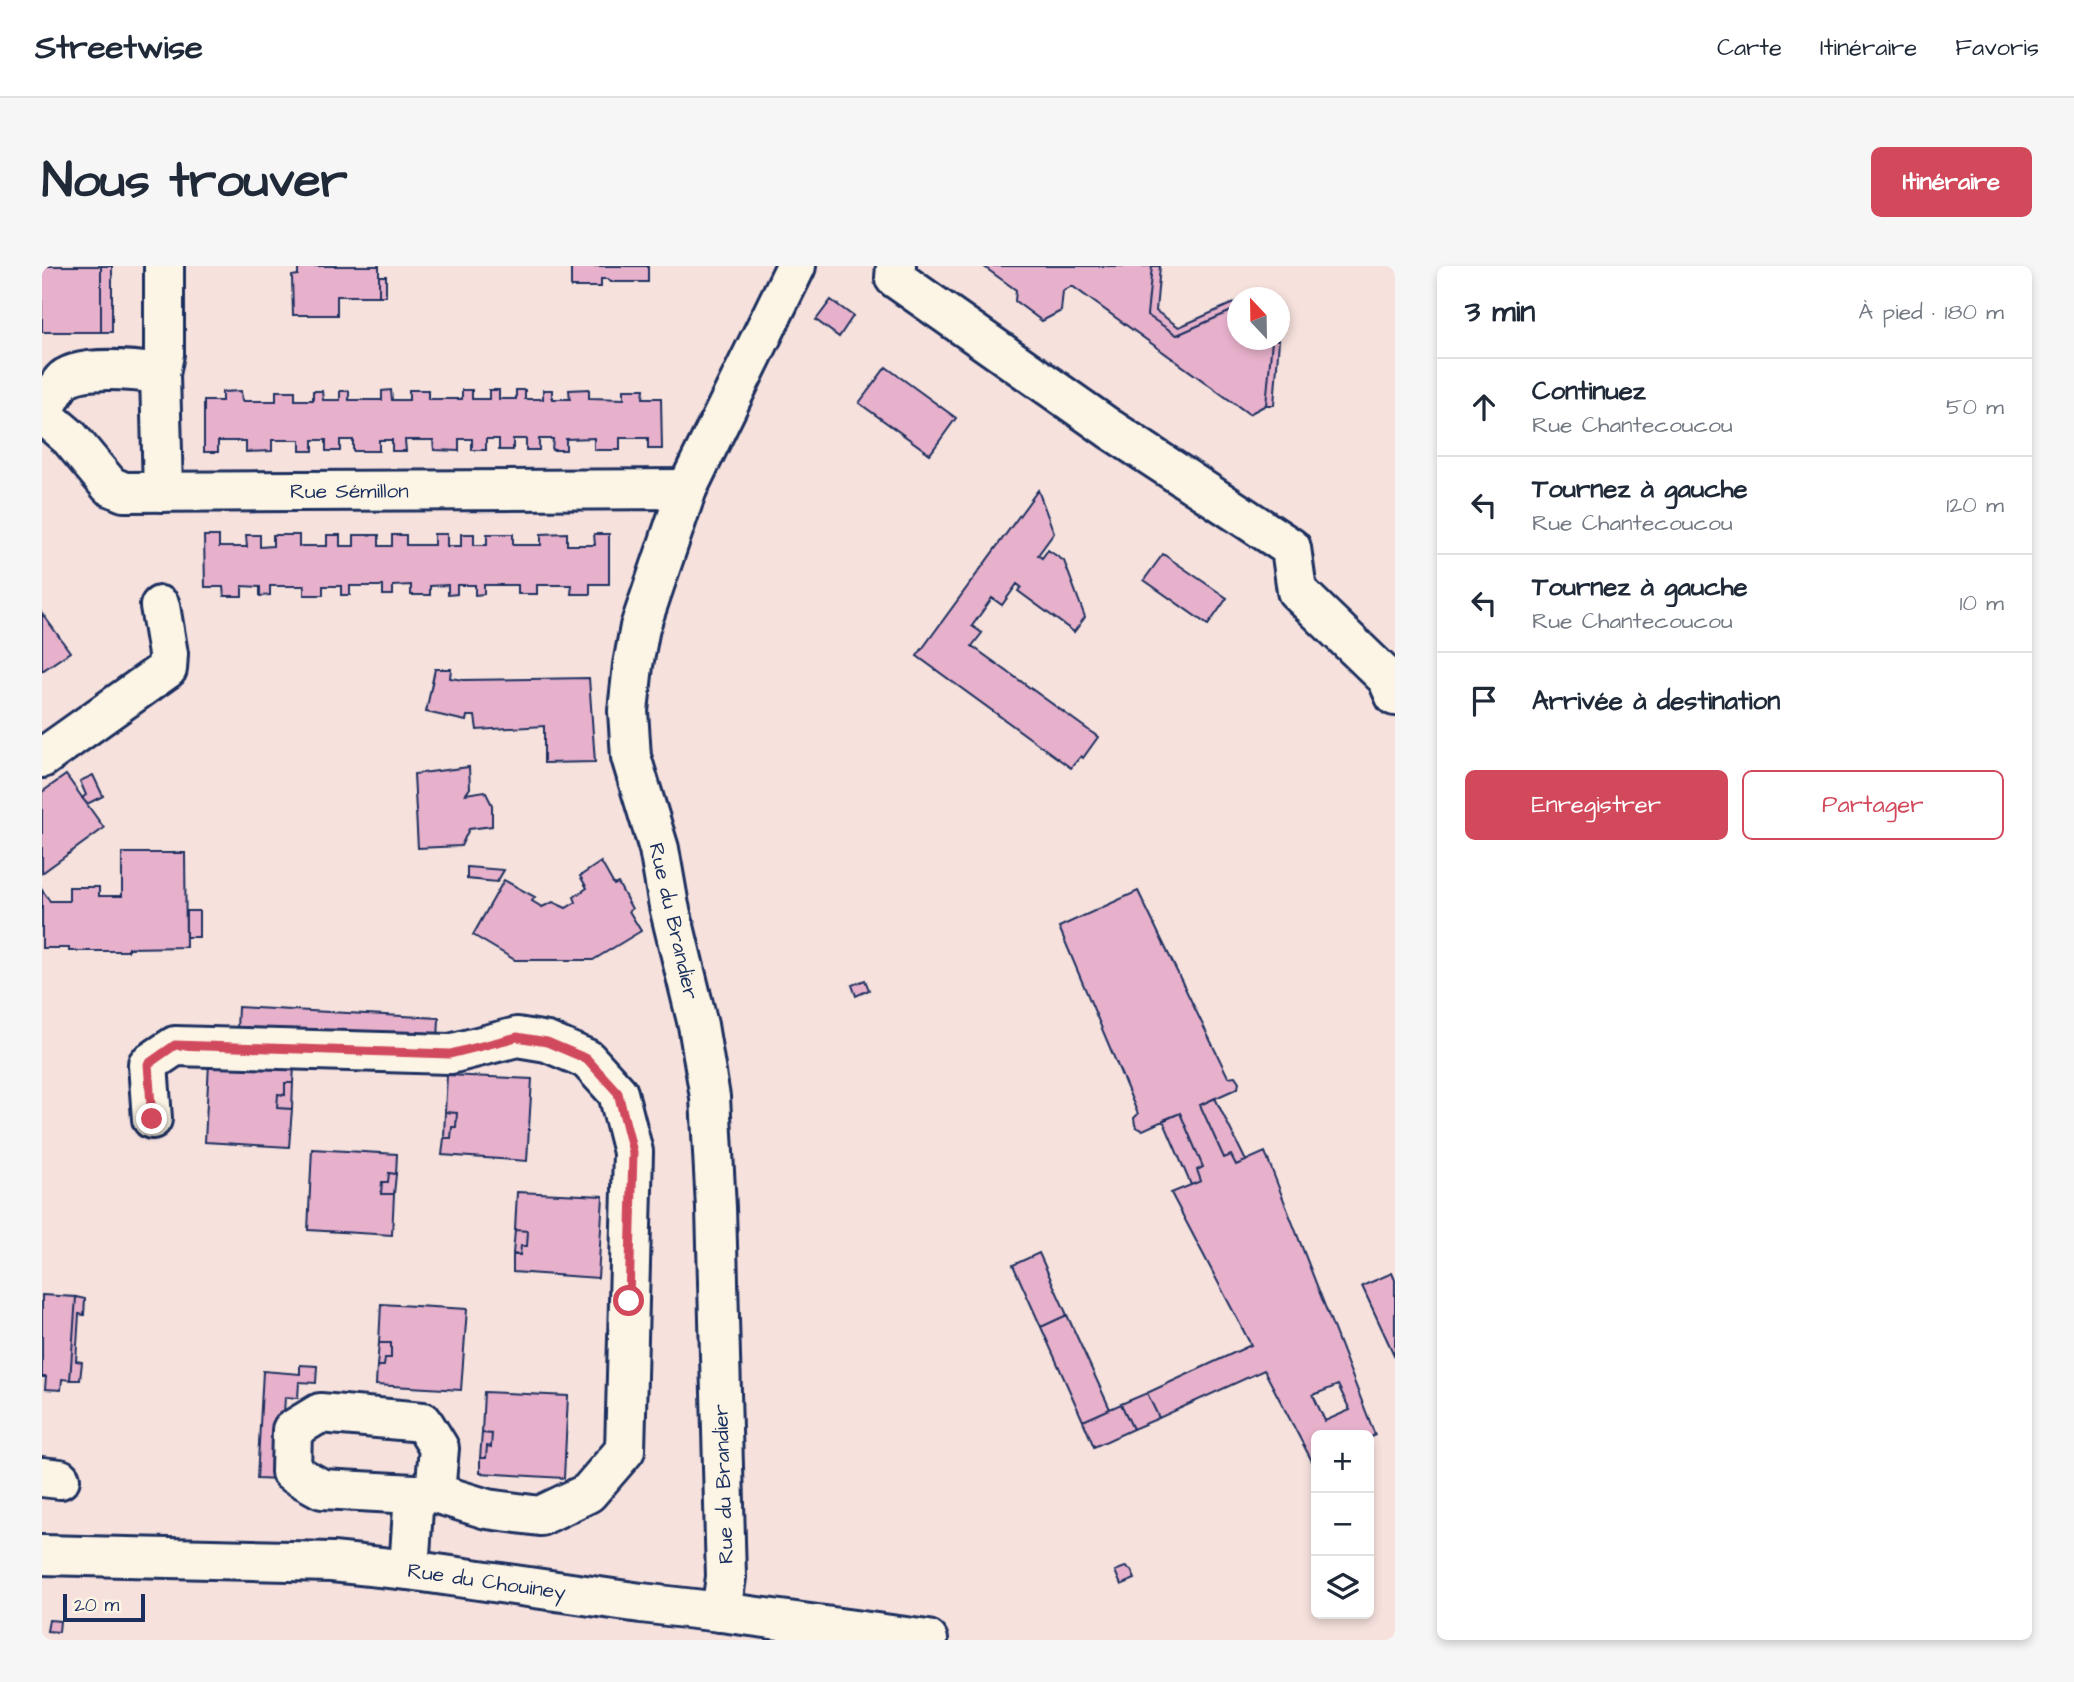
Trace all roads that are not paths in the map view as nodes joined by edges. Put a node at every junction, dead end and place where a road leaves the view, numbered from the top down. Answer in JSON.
{"nodes":[{"id":1,"x":164,"y":266,"type":"edge"},
{"id":2,"x":796,"y":266,"type":"edge"},
{"id":3,"x":896,"y":266,"type":"edge"},
{"id":4,"x":160,"y":374,"type":"junction"},
{"id":5,"x":42,"y":414,"type":"edge"},
{"id":6,"x":687,"y":489,"type":"junction"},
{"id":7,"x":163,"y":492,"type":"junction"},
{"id":8,"x":160,"y":606,"type":"dead end"},
{"id":9,"x":1395,"y":696,"type":"edge"},
{"id":10,"x":42,"y":758,"type":"edge"},
{"id":11,"x":152,"y":1119,"type":"dead end"},
{"id":12,"x":42,"y":1555,"type":"edge"},
{"id":13,"x":409,"y":1570,"type":"junction"},
{"id":14,"x":743,"y":1623,"type":"edge"},
{"id":15,"x":928,"y":1640,"type":"edge"}],
"edges":[{"from":1,"to":4,"type":"street"},
{"from":2,"to":6,"type":"street","name":"Rue du Brandier"},
{"from":3,"to":9,"type":"street"},
{"from":4,"to":5,"type":"street"},
{"from":4,"to":7,"type":"street"},
{"from":5,"to":7,"type":"street","name":"Rue Sémillon"},
{"from":6,"to":7,"type":"street","name":"Rue Sémillon"},
{"from":6,"to":14,"type":"street","name":"Rue du Brandier"},
{"from":8,"to":10,"type":"street"},
{"from":11,"to":13,"type":"street"},
{"from":12,"to":13,"type":"street","name":"Rue du Chouiney"},
{"from":13,"to":14,"type":"street","name":"Rue du Chouiney"},
{"from":14,"to":15,"type":"street","name":"Rue du Chouiney"}]}
